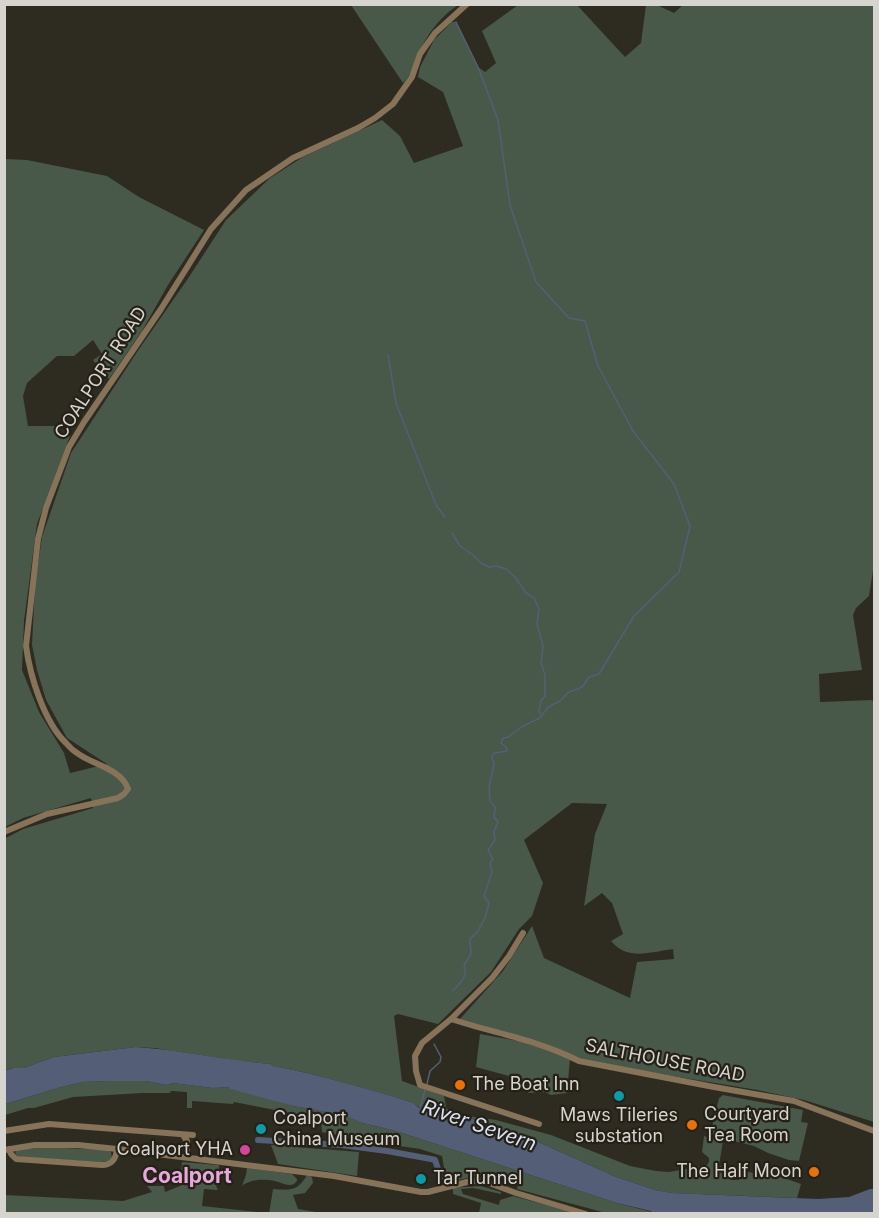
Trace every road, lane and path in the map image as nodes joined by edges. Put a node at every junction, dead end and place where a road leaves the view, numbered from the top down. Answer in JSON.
{"nodes":[{"id":1,"x":467,"y":4,"type":"edge"},
{"id":2,"x":4,"y":832,"type":"edge"},
{"id":3,"x":523,"y":933,"type":"dead end"},
{"id":4,"x":451,"y":1019,"type":"junction"},
{"id":5,"x":539,"y":1124,"type":"dead end"},
{"id":6,"x":4,"y":1131,"type":"edge"},
{"id":7,"x":874,"y":1131,"type":"edge"},
{"id":8,"x":183,"y":1134,"type":"junction"},
{"id":9,"x":193,"y":1135,"type":"dead end"},
{"id":10,"x":7,"y":1149,"type":"edge"},
{"id":11,"x":117,"y":1149,"type":"junction"},
{"id":12,"x":187,"y":1157,"type":"junction"},
{"id":13,"x":586,"y":1214,"type":"edge"}],
"edges":[{"from":1,"to":2,"type":"street","name":"COALPORT ROAD"},
{"from":3,"to":4,"type":"street"},
{"from":4,"to":5,"type":"street"},
{"from":4,"to":7,"type":"street","name":"SALTHOUSE ROAD"},
{"from":6,"to":8,"type":"street"},
{"from":8,"to":9,"type":"street"},
{"from":8,"to":12,"type":"street"},
{"from":10,"to":11,"type":"street"},
{"from":10,"to":11,"type":"street"},
{"from":11,"to":12,"type":"street"},
{"from":12,"to":13,"type":"street"}]}
